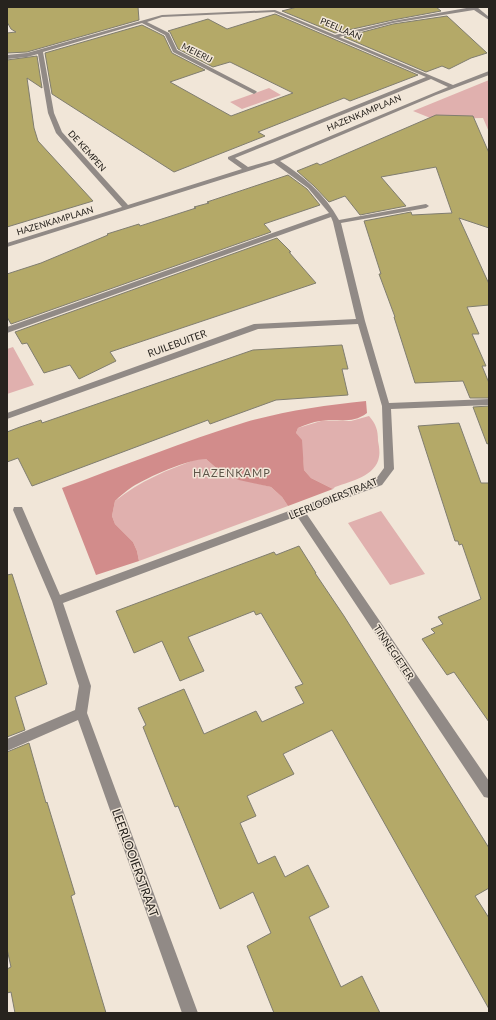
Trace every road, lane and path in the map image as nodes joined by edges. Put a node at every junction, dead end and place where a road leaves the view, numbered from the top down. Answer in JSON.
{"nodes":[{"id":1,"x":475,"y":8,"type":"edge"},
{"id":2,"x":160,"y":10,"type":"dead end"},
{"id":3,"x":162,"y":16,"type":"junction"},
{"id":4,"x":489,"y":19,"type":"edge"},
{"id":5,"x":142,"y":21,"type":"junction"},
{"id":6,"x":336,"y":36,"type":"junction"},
{"id":7,"x":40,"y":51,"type":"junction"},
{"id":8,"x":7,"y":57,"type":"edge"},
{"id":9,"x":489,"y":73,"type":"edge"},
{"id":10,"x":432,"y":77,"type":"junction"},
{"id":11,"x":454,"y":87,"type":"junction"},
{"id":12,"x":254,"y":92,"type":"dead end"},
{"id":13,"x":275,"y":161,"type":"junction"},
{"id":14,"x":247,"y":170,"type":"junction"},
{"id":15,"x":426,"y":206,"type":"dead end"},
{"id":16,"x":127,"y":208,"type":"junction"},
{"id":17,"x":335,"y":218,"type":"junction"},
{"id":18,"x":8,"y":244,"type":"edge"},
{"id":19,"x":361,"y":321,"type":"junction"},
{"id":20,"x":7,"y":330,"type":"edge"},
{"id":21,"x":489,"y":402,"type":"edge"},
{"id":22,"x":386,"y":406,"type":"junction"},
{"id":23,"x":7,"y":416,"type":"edge"},
{"id":24,"x":18,"y":510,"type":"dead end"},
{"id":25,"x":300,"y":512,"type":"junction"},
{"id":26,"x":57,"y":601,"type":"junction"},
{"id":27,"x":81,"y":713,"type":"junction"},
{"id":28,"x":7,"y":745,"type":"edge"},
{"id":29,"x":489,"y":792,"type":"edge"},
{"id":30,"x":190,"y":1013,"type":"edge"}],
"edges":[{"from":1,"to":4,"type":"street"},
{"from":1,"to":6,"type":"street"},
{"from":2,"to":3,"type":"street"},
{"from":3,"to":5,"type":"street","name":"PEELLAAN"},
{"from":3,"to":6,"type":"street","name":"PEELLAAN"},
{"from":5,"to":7,"type":"street","name":"PEELLAAN"},
{"from":5,"to":12,"type":"street","name":"MEIERIJ"},
{"from":6,"to":10,"type":"street","name":"PEELLAAN"},
{"from":7,"to":8,"type":"street","name":"PEELLAAN"},
{"from":7,"to":16,"type":"street","name":"DE KEMPEN"},
{"from":9,"to":11,"type":"street","name":"HAZENKAMPLAAN"},
{"from":10,"to":11,"type":"street","name":"PEELLAAN"},
{"from":10,"to":14,"type":"street","name":"HAZENKAMPLAAN"},
{"from":11,"to":13,"type":"street","name":"HAZENKAMPLAAN"},
{"from":13,"to":14,"type":"street","name":"HAZENKAMPLAAN"},
{"from":13,"to":17,"type":"street","name":"LEERLOOIERSTRAAT"},
{"from":14,"to":16,"type":"street","name":"HAZENKAMPLAAN"},
{"from":15,"to":17,"type":"street"},
{"from":16,"to":18,"type":"street","name":"HAZENKAMPLAAN"},
{"from":17,"to":19,"type":"street","name":"LEERLOOIERSTRAAT"},
{"from":17,"to":20,"type":"street"},
{"from":19,"to":22,"type":"street","name":"LEERLOOIERSTRAAT"},
{"from":19,"to":23,"type":"street","name":"RUILEBUITER"},
{"from":21,"to":22,"type":"street"},
{"from":22,"to":25,"type":"street","name":"LEERLOOIERSTRAAT"},
{"from":24,"to":26,"type":"street","name":"LEERLOOIERSTRAAT"},
{"from":25,"to":26,"type":"street","name":"LEERLOOIERSTRAAT"},
{"from":25,"to":29,"type":"street","name":"TINNEGIETER"},
{"from":26,"to":27,"type":"street","name":"LEERLOOIERSTRAAT"},
{"from":27,"to":28,"type":"street"},
{"from":27,"to":30,"type":"street","name":"LEERLOOIERSTRAAT"}]}
